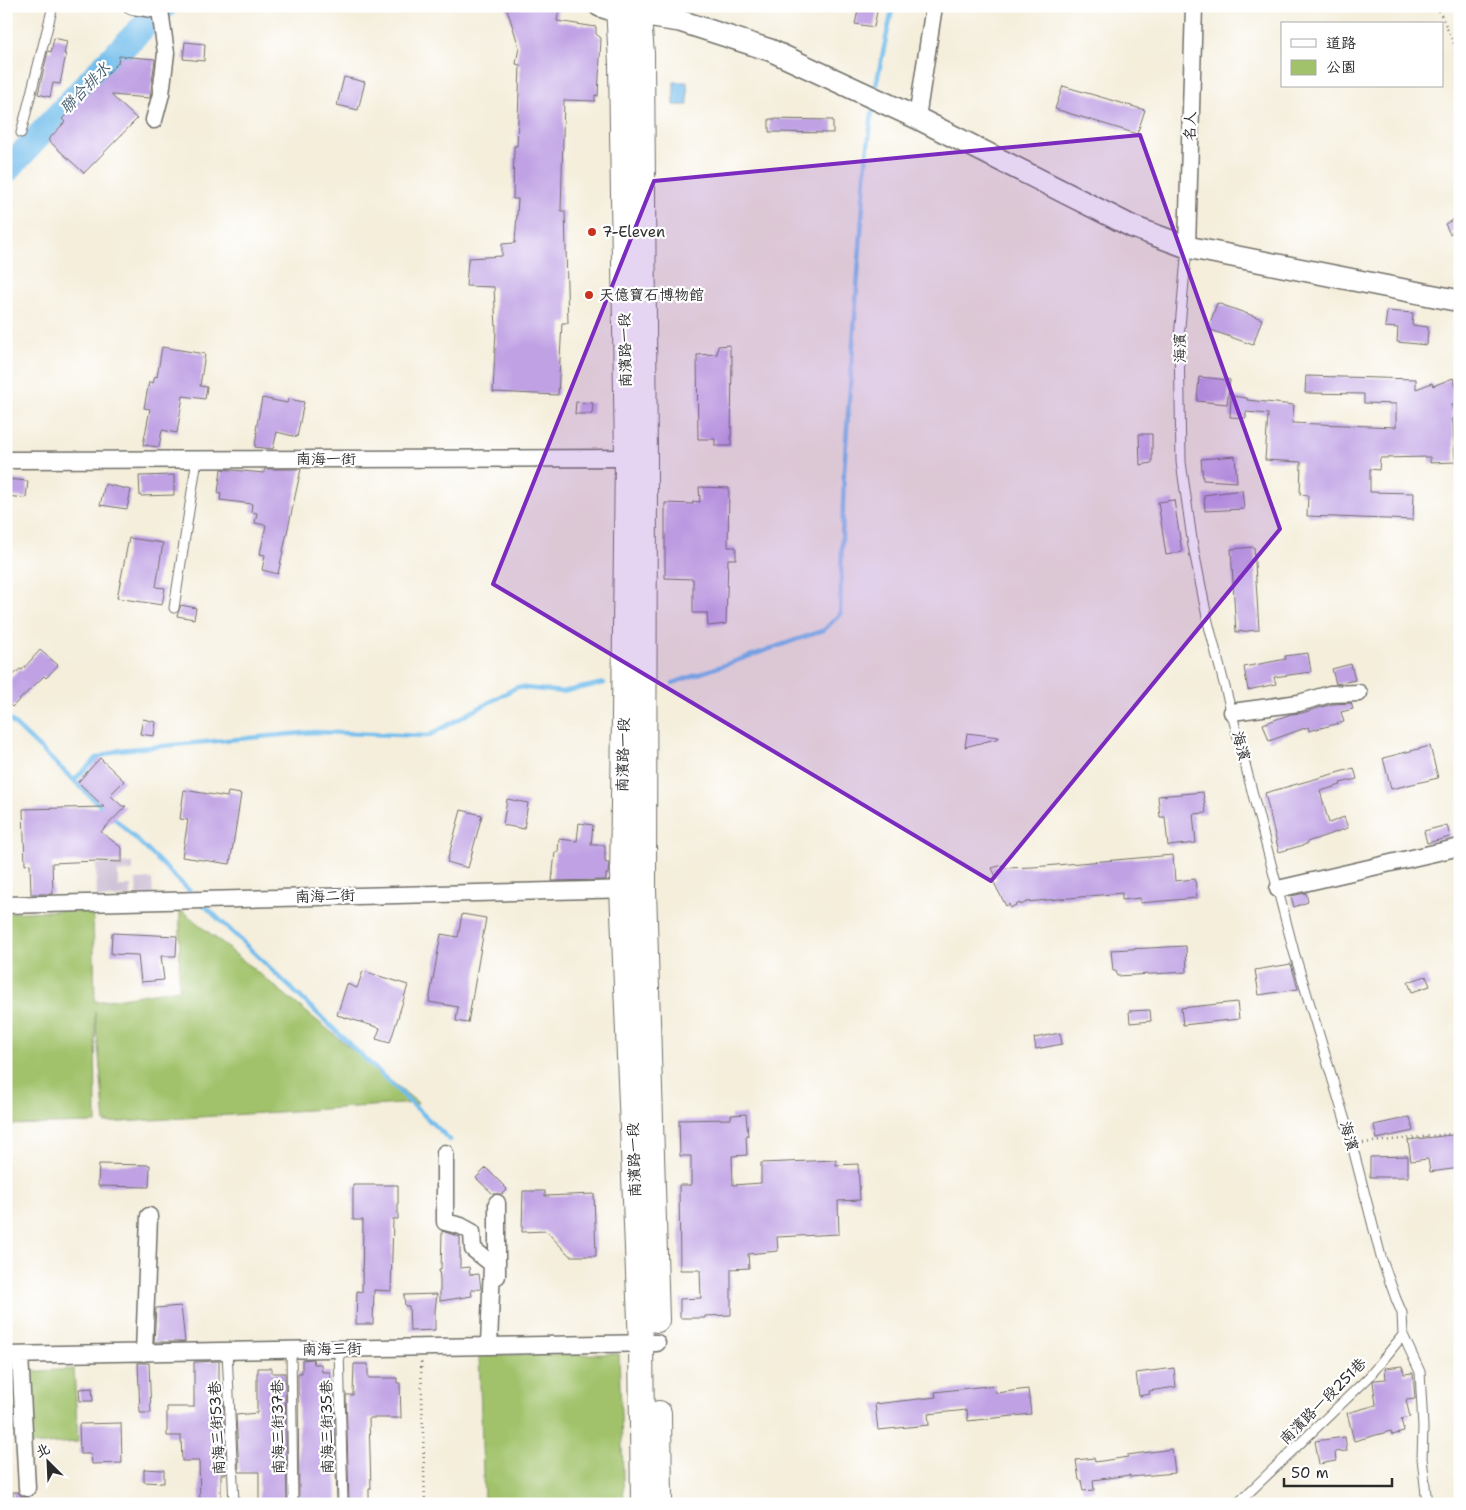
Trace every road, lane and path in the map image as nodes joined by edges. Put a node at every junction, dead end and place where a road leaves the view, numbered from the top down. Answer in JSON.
{"nodes":[{"id":1,"x":53,"y":6,"type":"edge"},
{"id":2,"x":132,"y":6,"type":"edge"},
{"id":3,"x":934,"y":6,"type":"edge"},
{"id":4,"x":1194,"y":6,"type":"edge"},
{"id":5,"x":1438,"y":6,"type":"edge"},
{"id":6,"x":623,"y":9,"type":"edge"},
{"id":7,"x":1460,"y":58,"type":"edge"},
{"id":8,"x":917,"y":118,"type":"junction"},
{"id":9,"x":154,"y":120,"type":"dead end"},
{"id":10,"x":21,"y":133,"type":"dead end"},
{"id":11,"x":1187,"y":247,"type":"junction"},
{"id":12,"x":1460,"y":301,"type":"edge"},
{"id":13,"x":636,"y":458,"type":"junction"},
{"id":14,"x":197,"y":459,"type":"junction"},
{"id":15,"x":6,"y":460,"type":"edge"},
{"id":16,"x":174,"y":608,"type":"dead end"},
{"id":17,"x":1359,"y":693,"type":"dead end"},
{"id":18,"x":1232,"y":712,"type":"junction"},
{"id":19,"x":1460,"y":847,"type":"edge"},
{"id":20,"x":633,"y":889,"type":"junction"},
{"id":21,"x":1278,"y":889,"type":"junction"},
{"id":22,"x":6,"y":905,"type":"edge"},
{"id":23,"x":1460,"y":1133,"type":"edge"},
{"id":24,"x":1352,"y":1144,"type":"junction"},
{"id":25,"x":445,"y":1153,"type":"dead end"},
{"id":26,"x":497,"y":1203,"type":"dead end"},
{"id":27,"x":149,"y":1216,"type":"dead end"},
{"id":28,"x":1403,"y":1335,"type":"junction"},
{"id":29,"x":649,"y":1344,"type":"junction"},
{"id":30,"x":493,"y":1346,"type":"junction"},
{"id":31,"x":420,"y":1348,"type":"junction"},
{"id":32,"x":339,"y":1349,"type":"junction"},
{"id":33,"x":291,"y":1350,"type":"junction"},
{"id":34,"x":227,"y":1351,"type":"junction"},
{"id":35,"x":144,"y":1352,"type":"junction"},
{"id":36,"x":13,"y":1355,"type":"edge"},
{"id":37,"x":27,"y":1488,"type":"dead end"},
{"id":38,"x":234,"y":1504,"type":"edge"},
{"id":39,"x":293,"y":1504,"type":"edge"},
{"id":40,"x":342,"y":1504,"type":"edge"},
{"id":41,"x":425,"y":1504,"type":"edge"},
{"id":42,"x":643,"y":1504,"type":"edge"},
{"id":43,"x":660,"y":1504,"type":"edge"},
{"id":44,"x":1237,"y":1504,"type":"edge"},
{"id":45,"x":1427,"y":1504,"type":"edge"}],
"edges":[{"from":1,"to":10,"type":"lane"},
{"from":2,"to":9,"type":"street"},
{"from":3,"to":8,"type":"street"},
{"from":4,"to":11,"type":"street","name":"名人"},
{"from":5,"to":7,"type":"path"},
{"from":6,"to":8,"type":"street"},
{"from":6,"to":13,"type":"main road","name":"南濱路一段"},
{"from":8,"to":11,"type":"street"},
{"from":11,"to":12,"type":"street"},
{"from":11,"to":18,"type":"lane","name":"海濱"},
{"from":13,"to":14,"type":"street","name":"南海一街"},
{"from":13,"to":20,"type":"main road","name":"南濱路一段"},
{"from":14,"to":15,"type":"street","name":"南海一街"},
{"from":14,"to":16,"type":"lane"},
{"from":17,"to":18,"type":"street"},
{"from":18,"to":21,"type":"lane","name":"海濱"},
{"from":19,"to":21,"type":"street"},
{"from":20,"to":22,"type":"street","name":"南海二街"},
{"from":20,"to":29,"type":"main road","name":"南濱路一段"},
{"from":21,"to":24,"type":"lane","name":"海濱"},
{"from":23,"to":24,"type":"path"},
{"from":24,"to":28,"type":"lane","name":"海濱"},
{"from":25,"to":30,"type":"street"},
{"from":26,"to":30,"type":"street"},
{"from":27,"to":35,"type":"street"},
{"from":28,"to":44,"type":"lane","name":"南濱路一段251巷"},
{"from":28,"to":45,"type":"lane","name":"海濱"},
{"from":29,"to":30,"type":"street","name":"南海三街"},
{"from":29,"to":42,"type":"main road","name":"南濱路一段"},
{"from":29,"to":43,"type":"main road","name":"南濱路一段"},
{"from":30,"to":31,"type":"street","name":"南海三街"},
{"from":31,"to":32,"type":"street","name":"南海三街"},
{"from":31,"to":41,"type":"path"},
{"from":32,"to":33,"type":"street","name":"南海三街"},
{"from":32,"to":40,"type":"lane","name":"南海三街35巷"},
{"from":33,"to":34,"type":"street","name":"南海三街"},
{"from":33,"to":39,"type":"lane","name":"南海三街37巷"},
{"from":34,"to":35,"type":"street","name":"南海三街"},
{"from":34,"to":38,"type":"lane","name":"南海三街53巷"},
{"from":35,"to":36,"type":"street","name":"南海三街"},
{"from":36,"to":37,"type":"street"}]}
